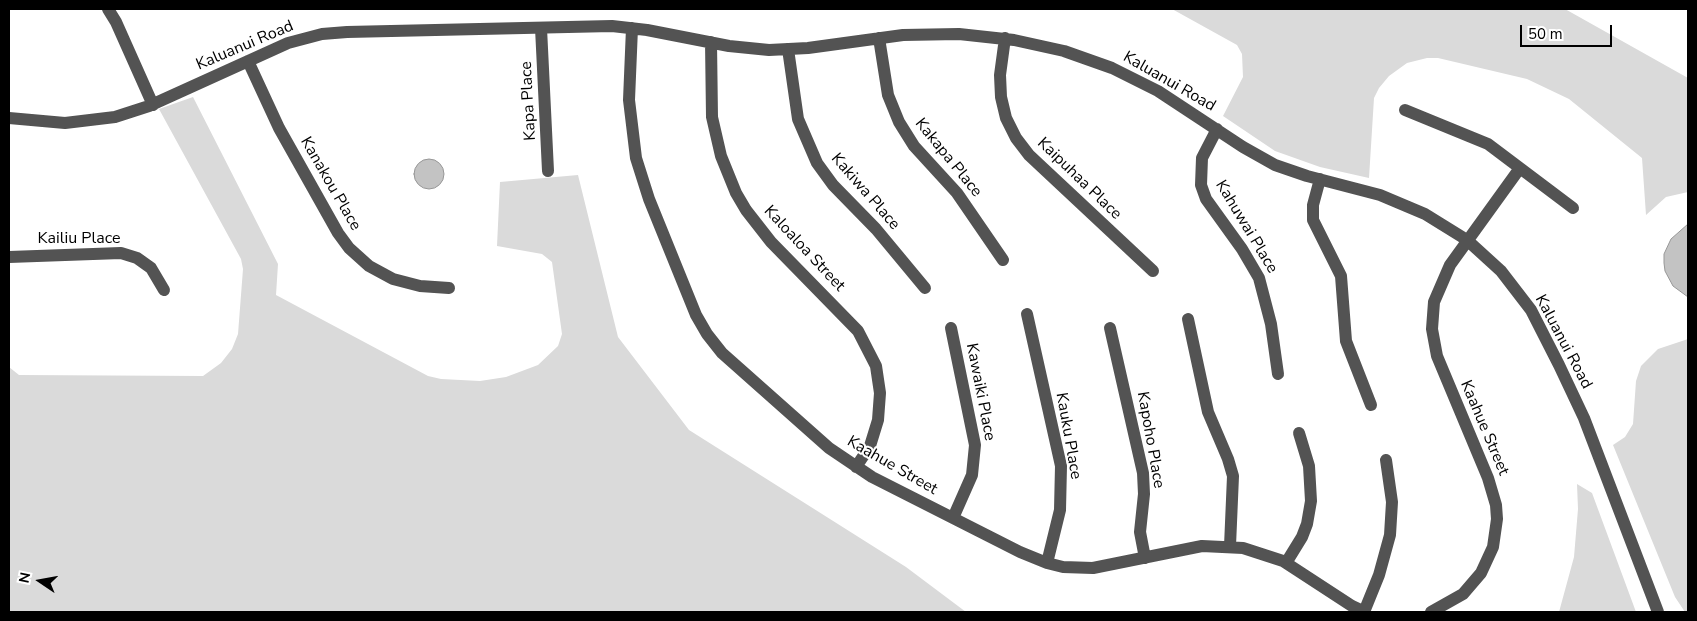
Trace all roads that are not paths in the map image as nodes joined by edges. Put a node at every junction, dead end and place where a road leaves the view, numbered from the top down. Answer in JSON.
{"nodes":[{"id":1,"x":108,"y":9,"type":"edge"},
{"id":2,"x":541,"y":28,"type":"junction"},
{"id":3,"x":632,"y":28,"type":"junction"},
{"id":4,"x":879,"y":38,"type":"junction"},
{"id":5,"x":1005,"y":38,"type":"junction"},
{"id":6,"x":711,"y":42,"type":"junction"},
{"id":7,"x":788,"y":49,"type":"junction"},
{"id":8,"x":248,"y":61,"type":"junction"},
{"id":9,"x":153,"y":104,"type":"junction"},
{"id":10,"x":1405,"y":110,"type":"dead end"},
{"id":11,"x":9,"y":118,"type":"edge"},
{"id":12,"x":1217,"y":129,"type":"junction"},
{"id":13,"x":1520,"y":168,"type":"junction"},
{"id":14,"x":548,"y":172,"type":"dead end"},
{"id":15,"x":1320,"y":179,"type":"junction"},
{"id":16,"x":1573,"y":208,"type":"dead end"},
{"id":17,"x":1467,"y":240,"type":"junction"},
{"id":18,"x":9,"y":257,"type":"edge"},
{"id":19,"x":1003,"y":260,"type":"dead end"},
{"id":20,"x":1153,"y":270,"type":"dead end"},
{"id":21,"x":449,"y":288,"type":"dead end"},
{"id":22,"x":925,"y":288,"type":"dead end"},
{"id":23,"x":164,"y":290,"type":"dead end"},
{"id":24,"x":1027,"y":314,"type":"dead end"},
{"id":25,"x":1188,"y":319,"type":"dead end"},
{"id":26,"x":951,"y":328,"type":"dead end"},
{"id":27,"x":1110,"y":328,"type":"dead end"},
{"id":28,"x":1278,"y":374,"type":"dead end"},
{"id":29,"x":1371,"y":405,"type":"dead end"},
{"id":30,"x":1299,"y":433,"type":"dead end"},
{"id":31,"x":1386,"y":460,"type":"dead end"},
{"id":32,"x":856,"y":467,"type":"junction"},
{"id":33,"x":953,"y":518,"type":"junction"},
{"id":34,"x":1230,"y":546,"type":"junction"},
{"id":35,"x":1145,"y":558,"type":"junction"},
{"id":36,"x":1286,"y":563,"type":"junction"},
{"id":37,"x":1047,"y":564,"type":"junction"},
{"id":38,"x":1364,"y":612,"type":"edge"},
{"id":39,"x":1431,"y":612,"type":"edge"},
{"id":40,"x":1658,"y":612,"type":"edge"}],
"edges":[{"from":1,"to":9,"type":"street"},
{"from":2,"to":3,"type":"street","name":"Kaluanui Road"},
{"from":2,"to":8,"type":"street","name":"Kaluanui Road"},
{"from":2,"to":14,"type":"street","name":"Kapa Place"},
{"from":3,"to":6,"type":"street","name":"Kaluanui Road"},
{"from":3,"to":32,"type":"street","name":"Kaahue Street"},
{"from":4,"to":5,"type":"street","name":"Kaluanui Road"},
{"from":4,"to":7,"type":"street","name":"Kaluanui Road"},
{"from":4,"to":19,"type":"street","name":"Kakapa Place"},
{"from":5,"to":12,"type":"street","name":"Kaluanui Road"},
{"from":5,"to":20,"type":"street","name":"Kaipuhaa Place"},
{"from":6,"to":7,"type":"street","name":"Kaluanui Road"},
{"from":6,"to":32,"type":"street","name":"Kaloaloa Street"},
{"from":7,"to":22,"type":"street","name":"Kakiwa Place"},
{"from":8,"to":9,"type":"street","name":"Kaluanui Road"},
{"from":8,"to":21,"type":"street","name":"Kanakou Place"},
{"from":9,"to":11,"type":"street","name":"Kaluanui Road"},
{"from":10,"to":13,"type":"street"},
{"from":12,"to":15,"type":"street","name":"Kaluanui Road"},
{"from":12,"to":28,"type":"street","name":"Kahuwai Place"},
{"from":13,"to":16,"type":"street"},
{"from":13,"to":17,"type":"street","name":"Kaahue Street"},
{"from":15,"to":17,"type":"street","name":"Kaluanui Road"},
{"from":15,"to":29,"type":"street"},
{"from":17,"to":39,"type":"street","name":"Kaahue Street"},
{"from":17,"to":40,"type":"street","name":"Kaluanui Road"},
{"from":18,"to":23,"type":"street","name":"Kailiu Place"},
{"from":24,"to":37,"type":"street","name":"Kauku Place"},
{"from":25,"to":34,"type":"street"},
{"from":26,"to":33,"type":"street","name":"Kawaiki Place"},
{"from":27,"to":35,"type":"street","name":"Kapoho Place"},
{"from":30,"to":36,"type":"street"},
{"from":31,"to":38,"type":"street"},
{"from":32,"to":33,"type":"street","name":"Kaahue Street"},
{"from":33,"to":37,"type":"street","name":"Kaahue Street"},
{"from":34,"to":35,"type":"street","name":"Kaahue Street"},
{"from":34,"to":36,"type":"street","name":"Kaahue Street"},
{"from":35,"to":37,"type":"street","name":"Kaahue Street"},
{"from":36,"to":38,"type":"street","name":"Kaahue Street"}]}
